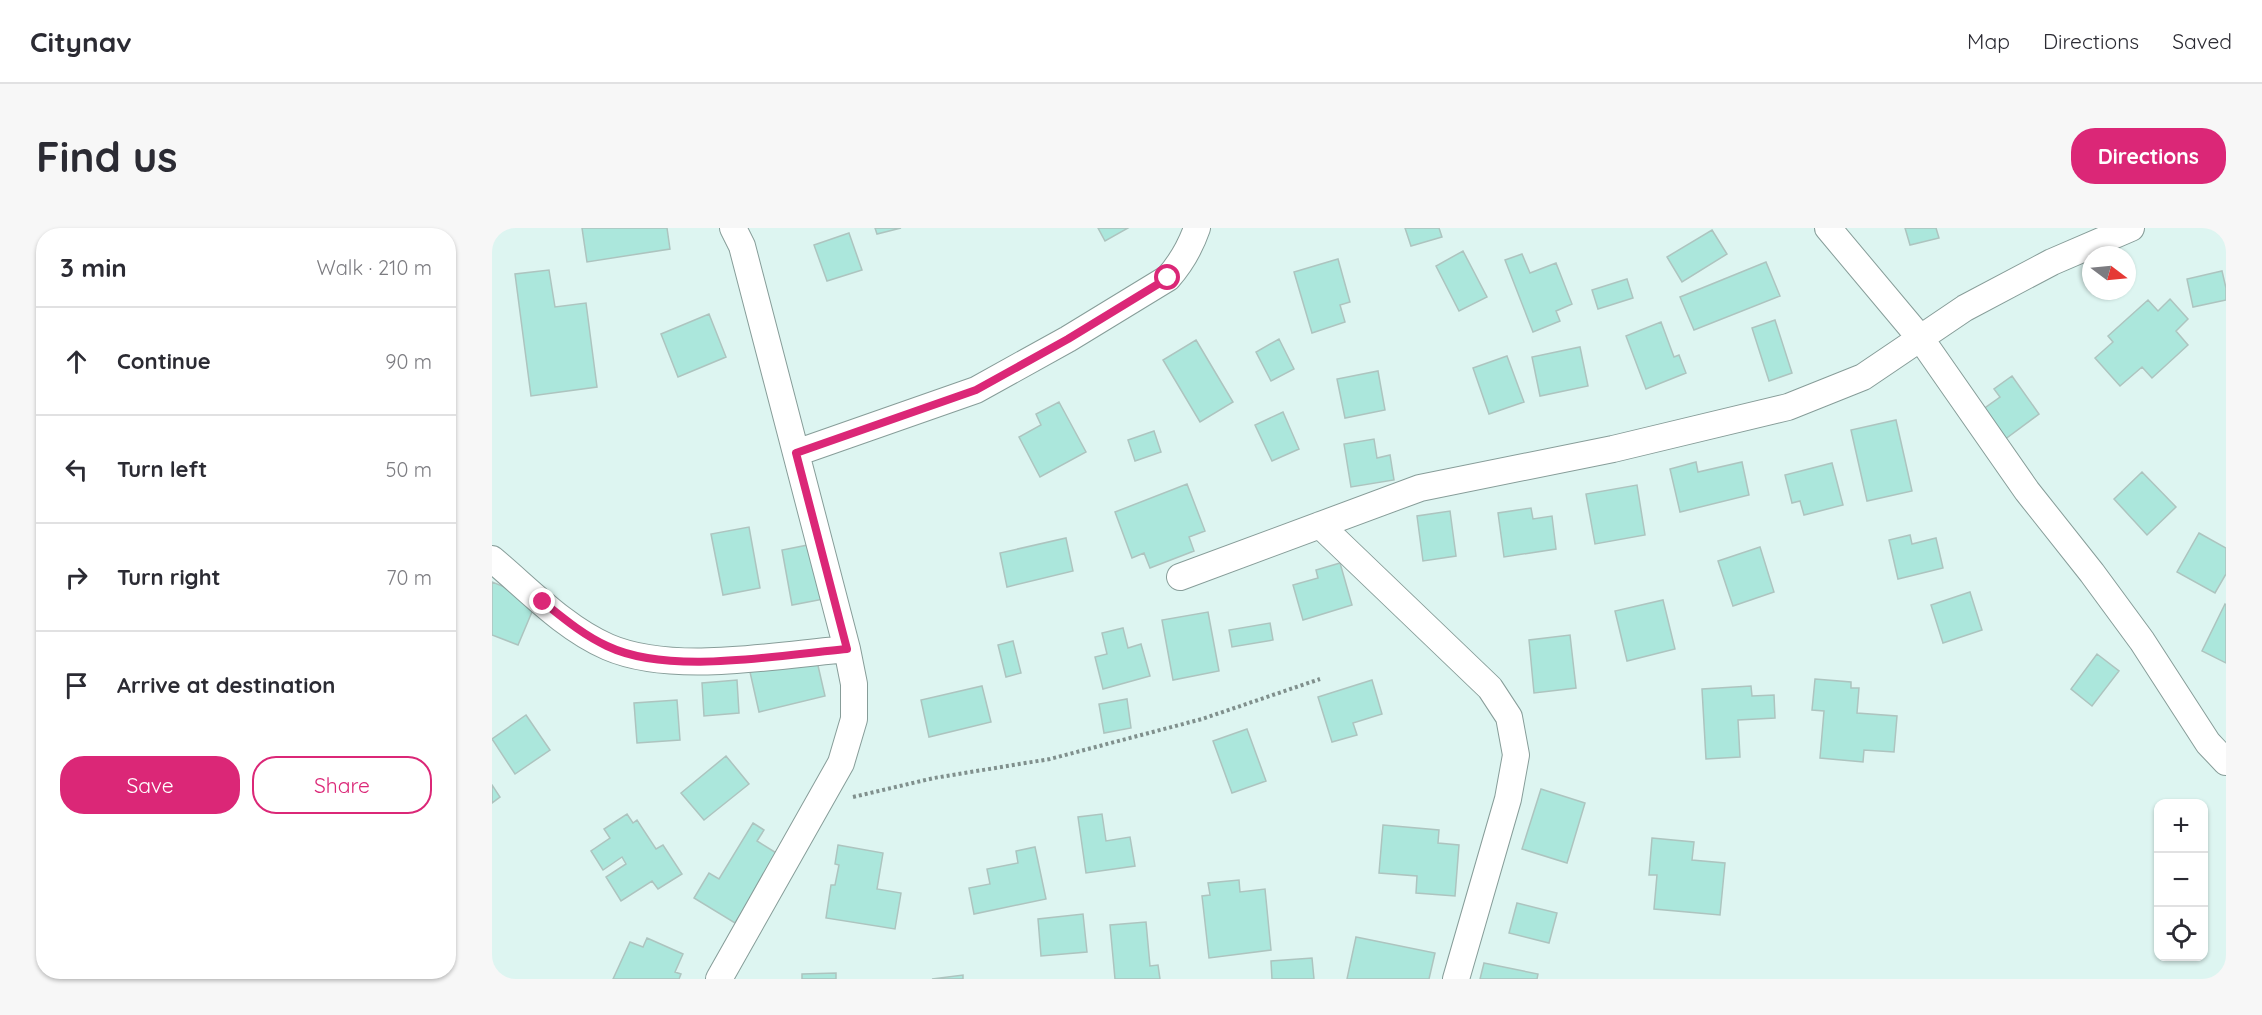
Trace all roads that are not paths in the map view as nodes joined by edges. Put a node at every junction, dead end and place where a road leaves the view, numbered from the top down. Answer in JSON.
{"nodes":[{"id":1,"x":734,"y":228,"type":"edge"},
{"id":2,"x":1197,"y":228,"type":"edge"},
{"id":3,"x":1828,"y":228,"type":"edge"},
{"id":4,"x":2132,"y":228,"type":"edge"},
{"id":5,"x":1921,"y":339,"type":"junction"},
{"id":6,"x":796,"y":453,"type":"junction"},
{"id":7,"x":1320,"y":525,"type":"junction"},
{"id":8,"x":492,"y":559,"type":"edge"},
{"id":9,"x":1180,"y":577,"type":"dead end"},
{"id":10,"x":847,"y":649,"type":"junction"},
{"id":11,"x":2226,"y":762,"type":"edge"},
{"id":12,"x":719,"y":979,"type":"edge"},
{"id":13,"x":1456,"y":979,"type":"edge"}],
"edges":[{"from":1,"to":6,"type":"street"},
{"from":2,"to":6,"type":"street"},
{"from":3,"to":5,"type":"street"},
{"from":4,"to":5,"type":"street"},
{"from":5,"to":7,"type":"street"},
{"from":5,"to":11,"type":"street"},
{"from":6,"to":10,"type":"street"},
{"from":7,"to":9,"type":"street"},
{"from":7,"to":13,"type":"street"},
{"from":8,"to":10,"type":"street"},
{"from":10,"to":12,"type":"street"}]}
